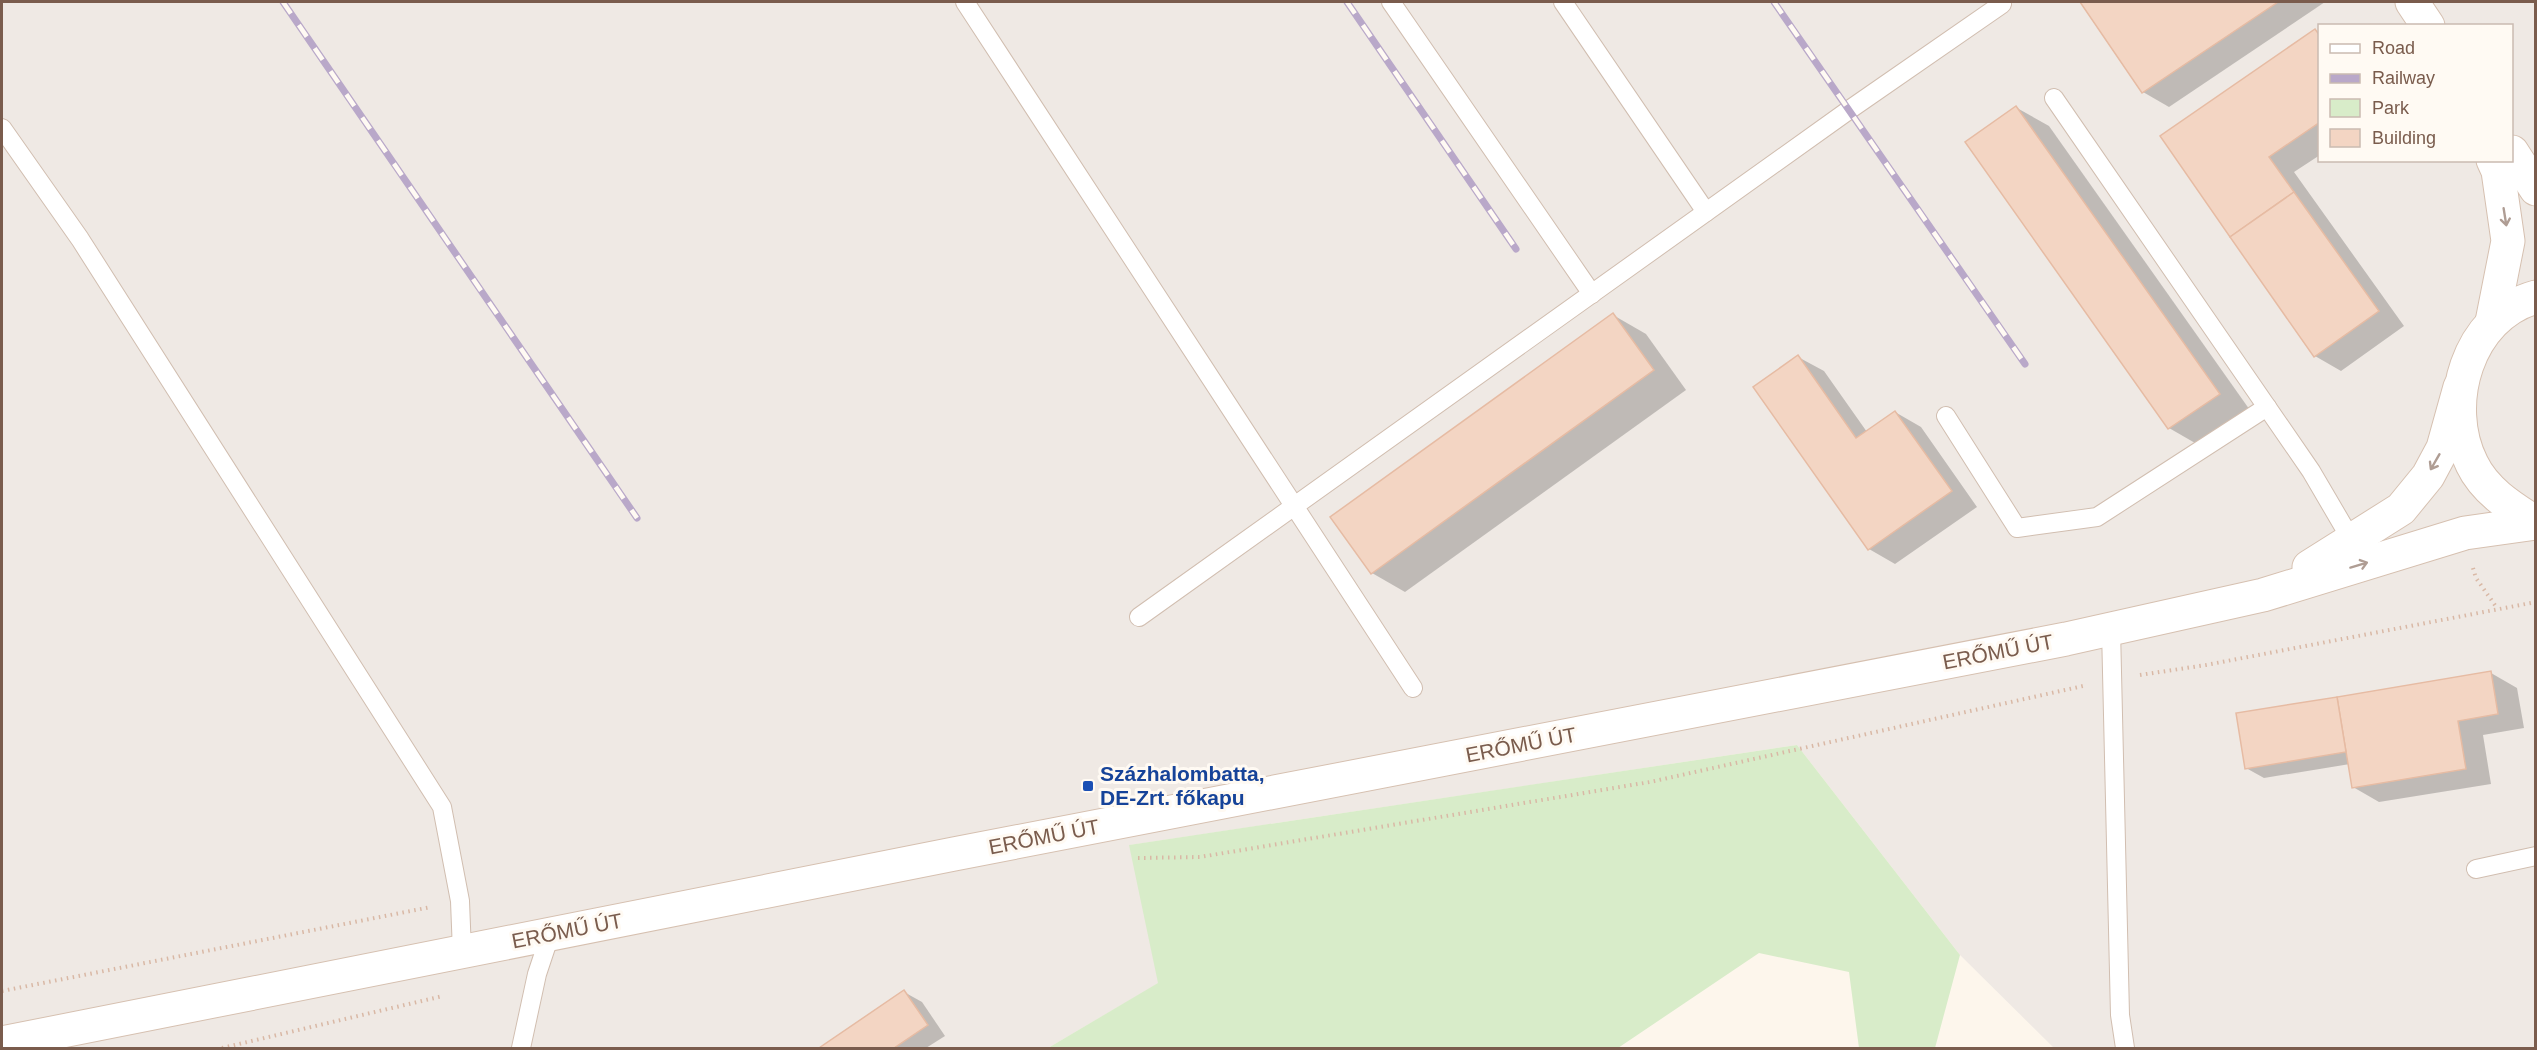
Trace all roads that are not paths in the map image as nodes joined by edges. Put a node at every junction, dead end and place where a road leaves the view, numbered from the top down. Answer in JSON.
{"nodes":[{"id":1,"x":965,"y":2,"type":"edge"},
{"id":2,"x":1391,"y":2,"type":"edge"},
{"id":3,"x":1563,"y":2,"type":"edge"},
{"id":4,"x":2003,"y":2,"type":"edge"},
{"id":5,"x":2412,"y":2,"type":"edge"},
{"id":6,"x":2427,"y":24,"type":"edge"},
{"id":7,"x":2054,"y":98,"type":"dead end"},
{"id":8,"x":2,"y":128,"type":"edge"},
{"id":9,"x":2513,"y":155,"type":"edge"},
{"id":10,"x":2494,"y":162,"type":"edge"},
{"id":11,"x":2535,"y":189,"type":"edge"},
{"id":12,"x":1706,"y":212,"type":"junction"},
{"id":13,"x":1592,"y":294,"type":"junction"},
{"id":14,"x":2535,"y":297,"type":"edge"},
{"id":15,"x":2492,"y":322,"type":"junction"},
{"id":16,"x":2460,"y":387,"type":"junction"},
{"id":17,"x":2267,"y":407,"type":"junction"},
{"id":18,"x":1946,"y":417,"type":"dead end"},
{"id":19,"x":1295,"y":507,"type":"junction"},
{"id":20,"x":2535,"y":523,"type":"edge"},
{"id":21,"x":2352,"y":541,"type":"junction"},
{"id":22,"x":2263,"y":595,"type":"junction"},
{"id":23,"x":1139,"y":617,"type":"dead end"},
{"id":24,"x":2112,"y":629,"type":"junction"},
{"id":25,"x":1413,"y":688,"type":"dead end"},
{"id":26,"x":2535,"y":856,"type":"edge"},
{"id":27,"x":2476,"y":869,"type":"dead end"},
{"id":28,"x":550,"y":935,"type":"junction"},
{"id":29,"x":462,"y":952,"type":"junction"},
{"id":30,"x":2,"y":1042,"type":"edge"},
{"id":31,"x":521,"y":1048,"type":"edge"},
{"id":32,"x":2125,"y":1048,"type":"edge"}],
"edges":[{"from":1,"to":19,"type":"lane"},
{"from":2,"to":13,"type":"lane"},
{"from":3,"to":12,"type":"lane"},
{"from":4,"to":12,"type":"lane"},
{"from":5,"to":6,"type":"street"},
{"from":7,"to":17,"type":"lane"},
{"from":8,"to":29,"type":"lane"},
{"from":9,"to":11,"type":"street"},
{"from":10,"to":15,"type":"street","one_way":true},
{"from":12,"to":13,"type":"lane"},
{"from":13,"to":19,"type":"lane"},
{"from":14,"to":15,"type":"street"},
{"from":15,"to":16,"type":"street"},
{"from":16,"to":20,"type":"street"},
{"from":16,"to":21,"type":"street","name":"ERŐMŰ ÚT","one_way":true},
{"from":17,"to":18,"type":"lane"},
{"from":17,"to":21,"type":"lane"},
{"from":19,"to":23,"type":"lane"},
{"from":19,"to":25,"type":"lane"},
{"from":22,"to":20,"type":"street","name":"ERŐMŰ ÚT","one_way":true},
{"from":21,"to":22,"type":"street","name":"ERŐMŰ ÚT"},
{"from":22,"to":24,"type":"street","name":"ERŐMŰ ÚT"},
{"from":24,"to":28,"type":"street","name":"ERŐMŰ ÚT"},
{"from":24,"to":32,"type":"lane"},
{"from":26,"to":27,"type":"lane"},
{"from":28,"to":29,"type":"street","name":"ERŐMŰ ÚT"},
{"from":28,"to":31,"type":"lane"},
{"from":29,"to":30,"type":"street","name":"ERŐMŰ ÚT"}]}
